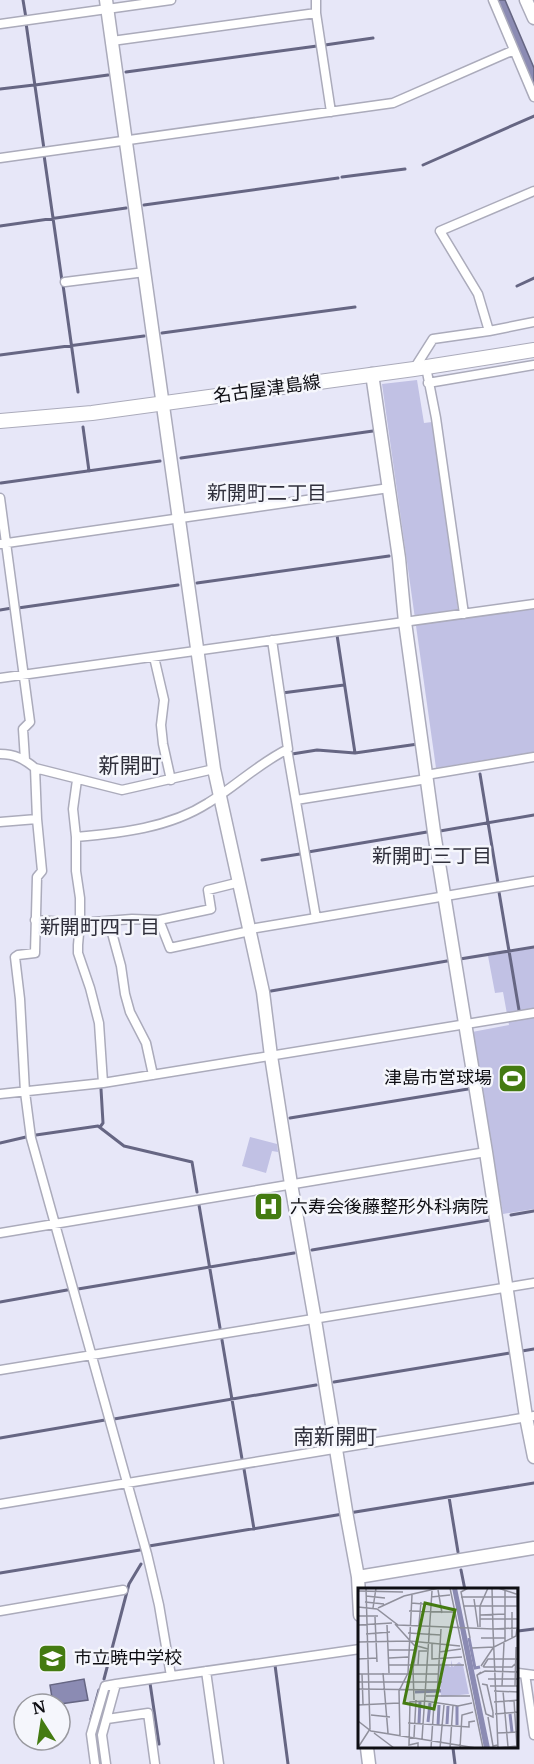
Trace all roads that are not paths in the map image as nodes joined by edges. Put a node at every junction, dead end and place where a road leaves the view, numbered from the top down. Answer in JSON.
{"nodes":[{"id":1,"x":171,"y":0,"type":"edge"},
{"id":2,"x":316,"y":0,"type":"edge"},
{"id":3,"x":493,"y":0,"type":"edge"},
{"id":4,"x":526,"y":0,"type":"edge"},
{"id":5,"x":107,"y":4,"type":"edge"},
{"id":6,"x":316,"y":13,"type":"junction"},
{"id":7,"x":534,"y":18,"type":"edge"},
{"id":8,"x":0,"y":24,"type":"edge"},
{"id":9,"x":112,"y":40,"type":"junction"},
{"id":10,"x":514,"y":50,"type":"junction"},
{"id":11,"x":534,"y":97,"type":"edge"},
{"id":12,"x":331,"y":112,"type":"junction"},
{"id":13,"x":126,"y":141,"type":"junction"},
{"id":14,"x":0,"y":158,"type":"edge"},
{"id":15,"x":534,"y":191,"type":"edge"},
{"id":16,"x":145,"y":272,"type":"junction"},
{"id":17,"x":66,"y":282,"type":"dead end"},
{"id":18,"x":534,"y":322,"type":"edge"},
{"id":19,"x":489,"y":331,"type":"junction"},
{"id":20,"x":534,"y":350,"type":"edge"},
{"id":21,"x":534,"y":365,"type":"edge"},
{"id":22,"x":420,"y":368,"type":"junction"},
{"id":23,"x":372,"y":374,"type":"junction"},
{"id":24,"x":428,"y":383,"type":"junction"},
{"id":25,"x":163,"y":403,"type":"junction"},
{"id":26,"x":0,"y":421,"type":"edge"},
{"id":27,"x":388,"y":488,"type":"junction"},
{"id":28,"x":0,"y":498,"type":"edge"},
{"id":29,"x":179,"y":519,"type":"junction"},
{"id":30,"x":3,"y":543,"type":"edge"},
{"id":31,"x":534,"y":603,"type":"edge"},
{"id":32,"x":464,"y":614,"type":"junction"},
{"id":33,"x":405,"y":622,"type":"junction"},
{"id":34,"x":272,"y":640,"type":"junction"},
{"id":35,"x":197,"y":651,"type":"junction"},
{"id":36,"x":154,"y":657,"type":"junction"},
{"id":37,"x":24,"y":675,"type":"junction"},
{"id":38,"x":0,"y":678,"type":"edge"},
{"id":39,"x":286,"y":749,"type":"junction"},
{"id":40,"x":0,"y":754,"type":"edge"},
{"id":41,"x":534,"y":757,"type":"edge"},
{"id":42,"x":25,"y":760,"type":"junction"},
{"id":43,"x":36,"y":768,"type":"junction"},
{"id":44,"x":214,"y":769,"type":"junction"},
{"id":45,"x":427,"y":777,"type":"junction"},
{"id":46,"x":77,"y":780,"type":"junction"},
{"id":47,"x":171,"y":780,"type":"junction"},
{"id":48,"x":219,"y":795,"type":"junction"},
{"id":49,"x":296,"y":800,"type":"junction"},
{"id":50,"x":37,"y":819,"type":"junction"},
{"id":51,"x":0,"y":822,"type":"edge"},
{"id":52,"x":76,"y":837,"type":"junction"},
{"id":53,"x":534,"y":881,"type":"edge"},
{"id":54,"x":240,"y":882,"type":"junction"},
{"id":55,"x":444,"y":896,"type":"junction"},
{"id":56,"x":316,"y":918,"type":"junction"},
{"id":57,"x":35,"y":920,"type":"junction"},
{"id":58,"x":159,"y":920,"type":"junction"},
{"id":59,"x":109,"y":922,"type":"junction"},
{"id":60,"x":80,"y":923,"type":"junction"},
{"id":61,"x":250,"y":930,"type":"junction"},
{"id":62,"x":534,"y":1013,"type":"edge"},
{"id":63,"x":464,"y":1024,"type":"junction"},
{"id":64,"x":271,"y":1056,"type":"junction"},
{"id":65,"x":153,"y":1075,"type":"junction"},
{"id":66,"x":103,"y":1083,"type":"junction"},
{"id":67,"x":25,"y":1092,"type":"junction"},
{"id":68,"x":0,"y":1094,"type":"edge"},
{"id":69,"x":486,"y":1152,"type":"junction"},
{"id":70,"x":291,"y":1184,"type":"junction"},
{"id":71,"x":55,"y":1223,"type":"junction"},
{"id":72,"x":0,"y":1233,"type":"edge"},
{"id":73,"x":534,"y":1283,"type":"edge"},
{"id":74,"x":506,"y":1287,"type":"junction"},
{"id":75,"x":315,"y":1320,"type":"junction"},
{"id":76,"x":91,"y":1355,"type":"junction"},
{"id":77,"x":0,"y":1370,"type":"edge"},
{"id":78,"x":530,"y":1416,"type":"edge"},
{"id":79,"x":335,"y":1449,"type":"junction"},
{"id":80,"x":534,"y":1457,"type":"edge"},
{"id":81,"x":127,"y":1483,"type":"junction"},
{"id":82,"x":0,"y":1504,"type":"edge"},
{"id":83,"x":534,"y":1548,"type":"edge"},
{"id":84,"x":358,"y":1577,"type":"junction"},
{"id":85,"x":359,"y":1588,"type":"edge"},
{"id":86,"x":123,"y":1590,"type":"dead end"},
{"id":87,"x":0,"y":1611,"type":"edge"},
{"id":88,"x":358,"y":1649,"type":"edge"},
{"id":89,"x":206,"y":1671,"type":"junction"},
{"id":90,"x":525,"y":1674,"type":"edge"},
{"id":91,"x":171,"y":1676,"type":"junction"},
{"id":92,"x":116,"y":1684,"type":"junction"},
{"id":93,"x":107,"y":1719,"type":"junction"},
{"id":94,"x":534,"y":1735,"type":"edge"},
{"id":95,"x":367,"y":1749,"type":"edge"},
{"id":96,"x":95,"y":1764,"type":"edge"},
{"id":97,"x":106,"y":1764,"type":"edge"},
{"id":98,"x":155,"y":1764,"type":"edge"},
{"id":99,"x":219,"y":1764,"type":"edge"},
{"id":100,"x":369,"y":1764,"type":"edge"}],
"edges":[{"from":1,"to":5,"type":"street"},
{"from":2,"to":6,"type":"street"},
{"from":3,"to":10,"type":"street"},
{"from":4,"to":7,"type":"street"},
{"from":5,"to":8,"type":"street"},
{"from":5,"to":9,"type":"street"},
{"from":6,"to":9,"type":"street"},
{"from":6,"to":12,"type":"street"},
{"from":9,"to":13,"type":"street"},
{"from":10,"to":11,"type":"street"},
{"from":10,"to":12,"type":"street"},
{"from":12,"to":13,"type":"street"},
{"from":13,"to":14,"type":"street"},
{"from":13,"to":16,"type":"street"},
{"from":15,"to":19,"type":"street"},
{"from":16,"to":17,"type":"street"},
{"from":16,"to":25,"type":"street"},
{"from":18,"to":19,"type":"street"},
{"from":19,"to":22,"type":"street"},
{"from":20,"to":22,"type":"main road","name":"名古屋津島線"},
{"from":21,"to":24,"type":"street"},
{"from":22,"to":23,"type":"main road","name":"名古屋津島線"},
{"from":22,"to":24,"type":"street"},
{"from":23,"to":25,"type":"main road","name":"名古屋津島線"},
{"from":23,"to":27,"type":"street"},
{"from":24,"to":32,"type":"street"},
{"from":25,"to":26,"type":"main road","name":"名古屋津島線"},
{"from":25,"to":29,"type":"street"},
{"from":27,"to":29,"type":"street"},
{"from":27,"to":33,"type":"street"},
{"from":28,"to":30,"type":"street"},
{"from":29,"to":30,"type":"street"},
{"from":29,"to":35,"type":"street"},
{"from":30,"to":37,"type":"street"},
{"from":31,"to":32,"type":"street"},
{"from":32,"to":33,"type":"street"},
{"from":33,"to":34,"type":"street"},
{"from":33,"to":45,"type":"street"},
{"from":34,"to":35,"type":"street"},
{"from":34,"to":39,"type":"street"},
{"from":35,"to":36,"type":"street"},
{"from":35,"to":44,"type":"street"},
{"from":36,"to":37,"type":"street"},
{"from":36,"to":47,"type":"street"},
{"from":37,"to":38,"type":"street"},
{"from":37,"to":42,"type":"street"},
{"from":39,"to":48,"type":"street"},
{"from":39,"to":49,"type":"street"},
{"from":40,"to":42,"type":"street"},
{"from":41,"to":45,"type":"street"},
{"from":42,"to":43,"type":"street"},
{"from":43,"to":46,"type":"street"},
{"from":43,"to":50,"type":"street"},
{"from":44,"to":47,"type":"street"},
{"from":44,"to":48,"type":"street"},
{"from":45,"to":49,"type":"street"},
{"from":45,"to":55,"type":"street"},
{"from":46,"to":47,"type":"street"},
{"from":46,"to":52,"type":"street"},
{"from":48,"to":52,"type":"street"},
{"from":48,"to":54,"type":"street"},
{"from":49,"to":56,"type":"street"},
{"from":50,"to":51,"type":"street"},
{"from":50,"to":57,"type":"street"},
{"from":52,"to":60,"type":"street"},
{"from":53,"to":55,"type":"street"},
{"from":54,"to":58,"type":"street"},
{"from":54,"to":61,"type":"street"},
{"from":55,"to":56,"type":"street"},
{"from":55,"to":63,"type":"street"},
{"from":56,"to":61,"type":"street"},
{"from":57,"to":60,"type":"street"},
{"from":57,"to":67,"type":"street"},
{"from":58,"to":59,"type":"street"},
{"from":58,"to":61,"type":"street"},
{"from":59,"to":60,"type":"street"},
{"from":59,"to":65,"type":"street"},
{"from":60,"to":66,"type":"street"},
{"from":61,"to":64,"type":"street"},
{"from":62,"to":63,"type":"street"},
{"from":63,"to":64,"type":"street"},
{"from":63,"to":69,"type":"street"},
{"from":64,"to":65,"type":"street"},
{"from":64,"to":70,"type":"street"},
{"from":65,"to":66,"type":"street"},
{"from":66,"to":67,"type":"street"},
{"from":67,"to":68,"type":"street"},
{"from":67,"to":71,"type":"street"},
{"from":69,"to":70,"type":"street"},
{"from":69,"to":74,"type":"street"},
{"from":70,"to":71,"type":"street"},
{"from":70,"to":75,"type":"street"},
{"from":71,"to":72,"type":"street"},
{"from":71,"to":76,"type":"street"},
{"from":73,"to":74,"type":"street"},
{"from":74,"to":75,"type":"street"},
{"from":74,"to":78,"type":"street"},
{"from":75,"to":76,"type":"street"},
{"from":75,"to":79,"type":"street"},
{"from":76,"to":77,"type":"street"},
{"from":76,"to":81,"type":"street"},
{"from":78,"to":79,"type":"street"},
{"from":78,"to":80,"type":"street"},
{"from":79,"to":81,"type":"street"},
{"from":79,"to":84,"type":"street"},
{"from":81,"to":82,"type":"street"},
{"from":81,"to":91,"type":"street"},
{"from":83,"to":84,"type":"street"},
{"from":84,"to":85,"type":"street"},
{"from":86,"to":87,"type":"street"},
{"from":88,"to":89,"type":"street"},
{"from":89,"to":91,"type":"street"},
{"from":89,"to":99,"type":"street"},
{"from":90,"to":94,"type":"street"},
{"from":91,"to":92,"type":"street"},
{"from":92,"to":93,"type":"street"},
{"from":92,"to":96,"type":"street"},
{"from":93,"to":97,"type":"street"},
{"from":93,"to":98,"type":"street"},
{"from":95,"to":100,"type":"street"}]}
